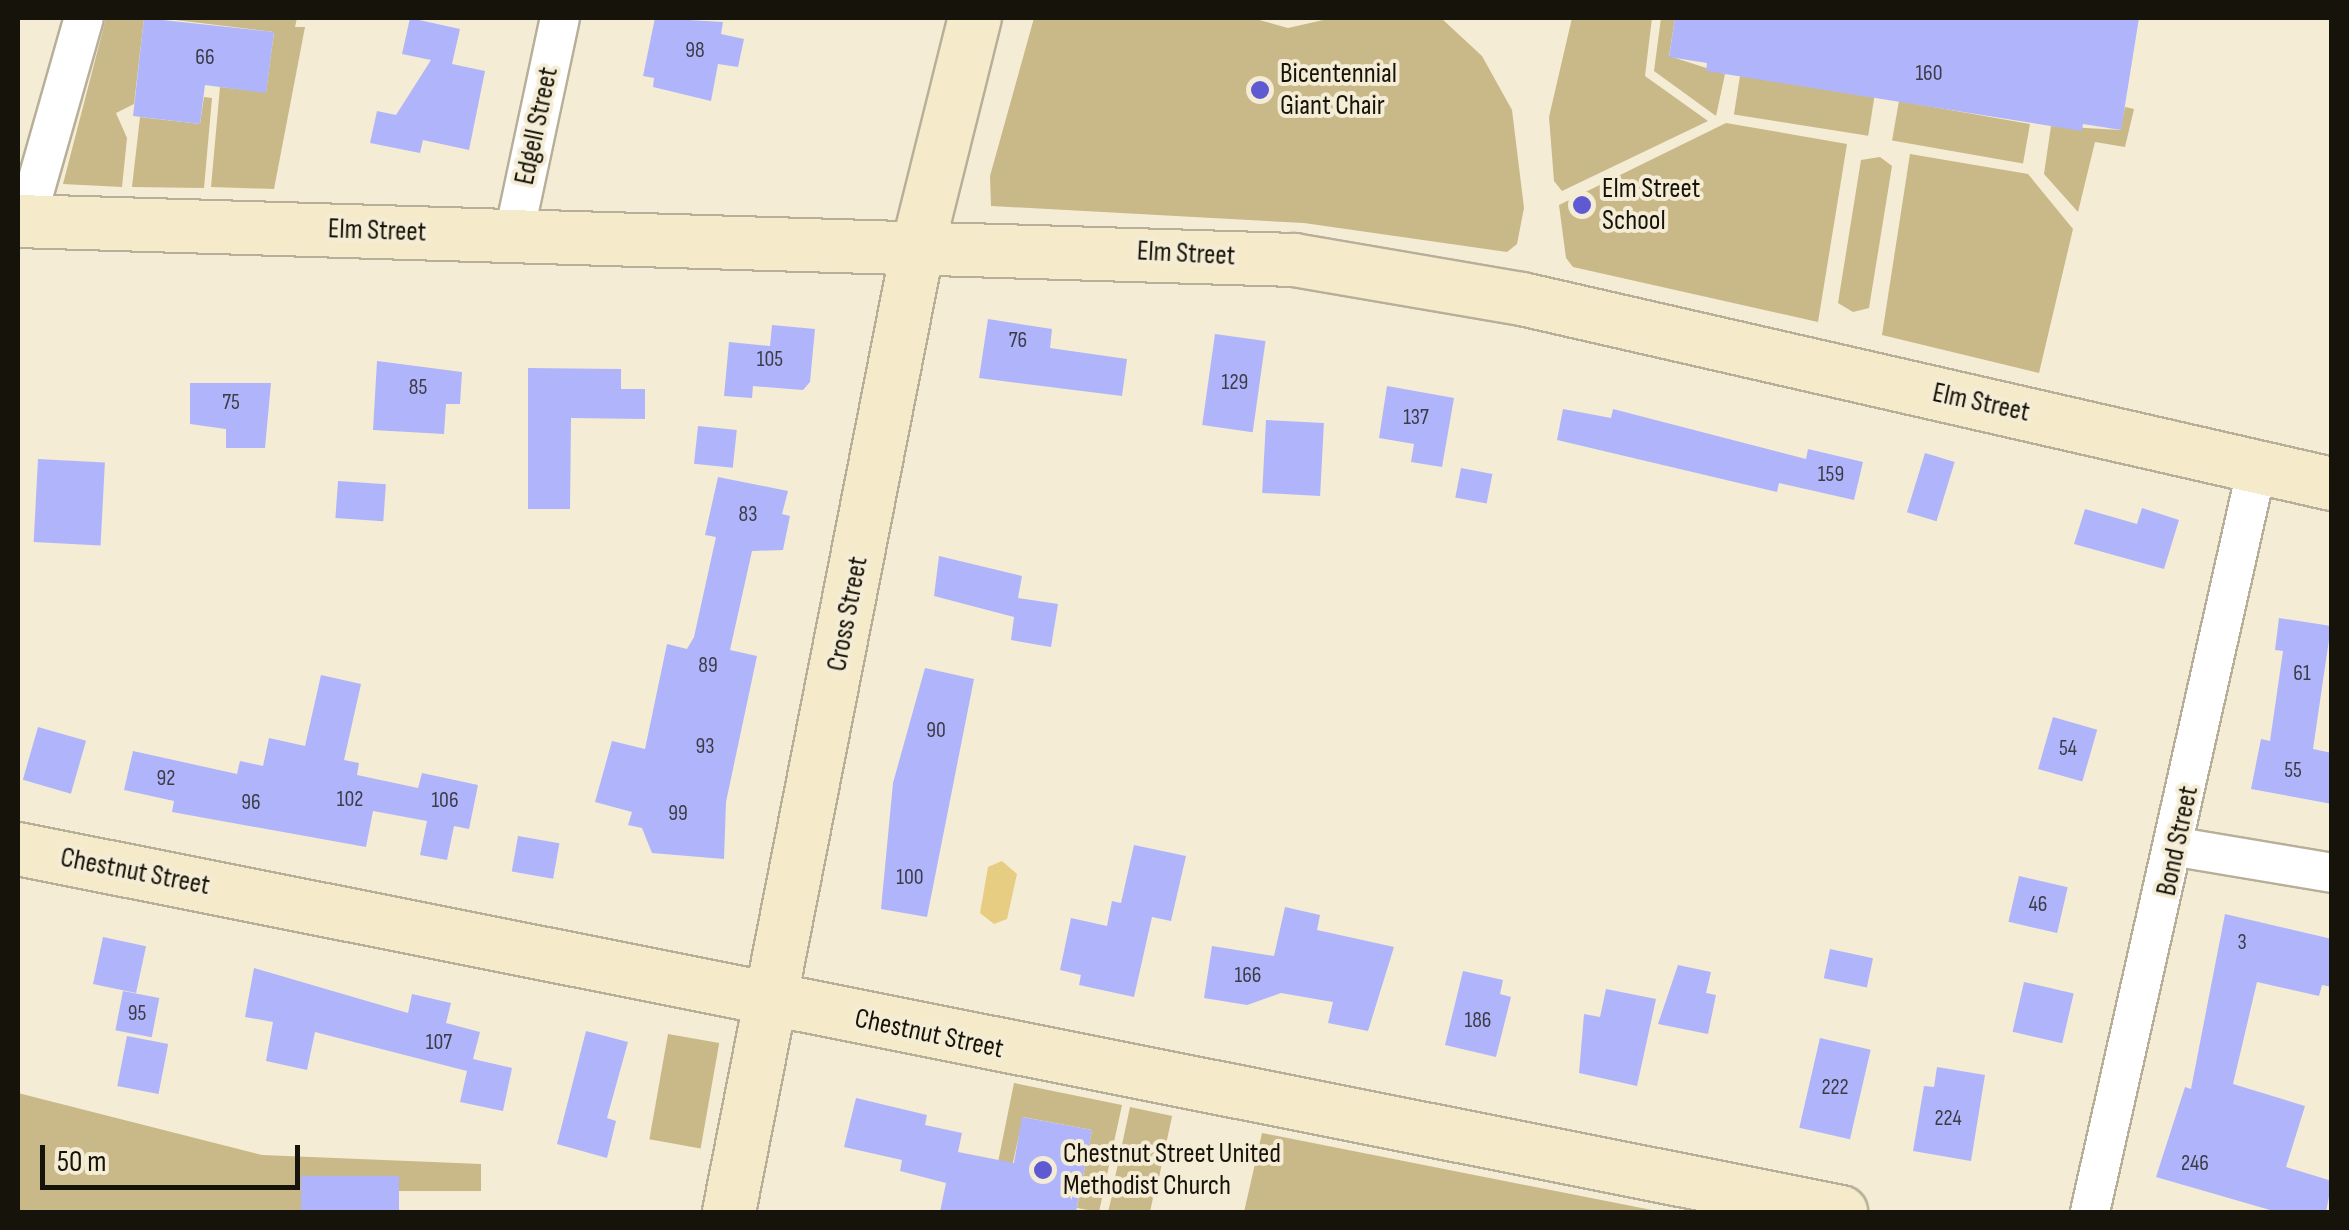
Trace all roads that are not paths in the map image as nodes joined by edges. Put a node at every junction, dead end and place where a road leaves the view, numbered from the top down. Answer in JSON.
{"nodes":[{"id":1,"x":84,"y":18,"type":"edge"},
{"id":2,"x":560,"y":18,"type":"edge"},
{"id":3,"x":976,"y":18,"type":"edge"},
{"id":4,"x":22,"y":221,"type":"edge"},
{"id":5,"x":514,"y":234,"type":"junction"},
{"id":6,"x":918,"y":246,"type":"junction"},
{"id":7,"x":2257,"y":467,"type":"junction"},
{"id":8,"x":2332,"y":484,"type":"edge"},
{"id":9,"x":2177,"y":847,"type":"junction"},
{"id":10,"x":18,"y":849,"type":"edge"},
{"id":11,"x":2332,"y":873,"type":"edge"},
{"id":12,"x":774,"y":1000,"type":"junction"},
{"id":13,"x":729,"y":1212,"type":"edge"},
{"id":14,"x":1841,"y":1212,"type":"edge"},
{"id":15,"x":2090,"y":1212,"type":"edge"}],
"edges":[{"from":1,"to":4,"type":"street"},
{"from":2,"to":5,"type":"street","name":"Edgell Street"},
{"from":3,"to":6,"type":"street","name":"Cross Street"},
{"from":4,"to":5,"type":"street","name":"Elm Street"},
{"from":5,"to":6,"type":"street","name":"Elm Street"},
{"from":6,"to":7,"type":"street","name":"Elm Street"},
{"from":6,"to":12,"type":"street","name":"Cross Street"},
{"from":7,"to":8,"type":"street","name":"Elm Street"},
{"from":7,"to":9,"type":"street","name":"Bond Street"},
{"from":9,"to":11,"type":"street"},
{"from":9,"to":15,"type":"street","name":"Bond Street"},
{"from":10,"to":12,"type":"street","name":"Chestnut Street"},
{"from":12,"to":13,"type":"street","name":"Cross Street"},
{"from":12,"to":14,"type":"street","name":"Chestnut Street"}]}
